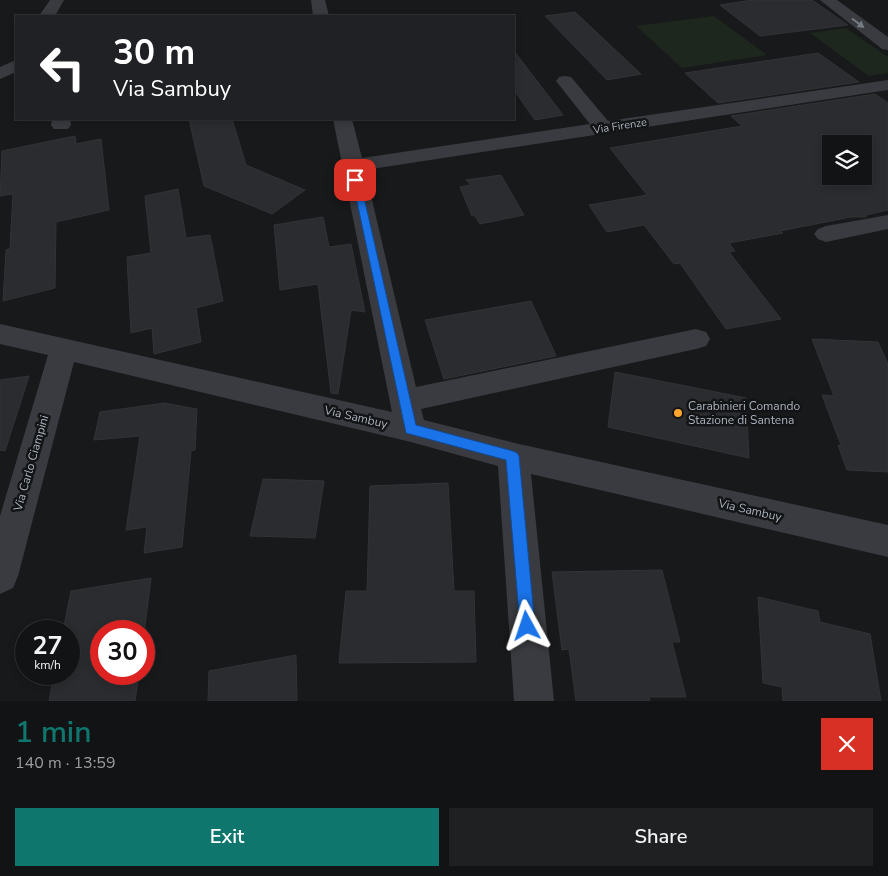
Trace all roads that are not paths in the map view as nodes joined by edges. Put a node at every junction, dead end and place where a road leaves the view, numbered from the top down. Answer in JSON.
{"nodes":[{"id":1,"x":57,"y":0,"type":"edge"},
{"id":2,"x":318,"y":0,"type":"edge"},
{"id":3,"x":827,"y":0,"type":"edge"},
{"id":4,"x":48,"y":15,"type":"edge"},
{"id":5,"x":321,"y":15,"type":"edge"},
{"id":6,"x":888,"y":45,"type":"edge"},
{"id":7,"x":15,"y":66,"type":"edge"},
{"id":8,"x":15,"y":74,"type":"edge"},
{"id":9,"x":0,"y":75,"type":"edge"},
{"id":10,"x":565,"y":81,"type":"dead end"},
{"id":11,"x":888,"y":85,"type":"edge"},
{"id":12,"x":343,"y":120,"type":"edge"},
{"id":13,"x":604,"y":129,"type":"junction"},
{"id":14,"x":352,"y":166,"type":"junction"},
{"id":15,"x":888,"y":222,"type":"edge"},
{"id":16,"x":826,"y":234,"type":"dead end"},
{"id":17,"x":0,"y":334,"type":"edge"},
{"id":18,"x":696,"y":339,"type":"dead end"},
{"id":19,"x":63,"y":350,"type":"junction"},
{"id":20,"x":408,"y":415,"type":"junction"},
{"id":21,"x":513,"y":456,"type":"junction"},
{"id":22,"x":888,"y":541,"type":"edge"},
{"id":23,"x":0,"y":576,"type":"edge"},
{"id":24,"x":534,"y":701,"type":"edge"}],
"edges":[{"from":1,"to":4,"type":"street"},
{"from":2,"to":5,"type":"street"},
{"from":3,"to":6,"type":"street","one_way":true},
{"from":7,"to":9,"type":"street"},
{"from":8,"to":9,"type":"street"},
{"from":10,"to":13,"type":"street"},
{"from":11,"to":13,"type":"street","name":"Via Firenze"},
{"from":12,"to":14,"type":"street"},
{"from":13,"to":14,"type":"street","name":"Via Firenze"},
{"from":14,"to":20,"type":"street"},
{"from":15,"to":16,"type":"street"},
{"from":17,"to":19,"type":"street","name":"Via Sambuy"},
{"from":18,"to":20,"type":"street"},
{"from":19,"to":20,"type":"street","name":"Via Sambuy"},
{"from":19,"to":23,"type":"street","name":"Via Carlo Ciampini"},
{"from":20,"to":21,"type":"street","name":"Via Sambuy"},
{"from":21,"to":22,"type":"street","name":"Via Sambuy"},
{"from":21,"to":24,"type":"street"}]}
